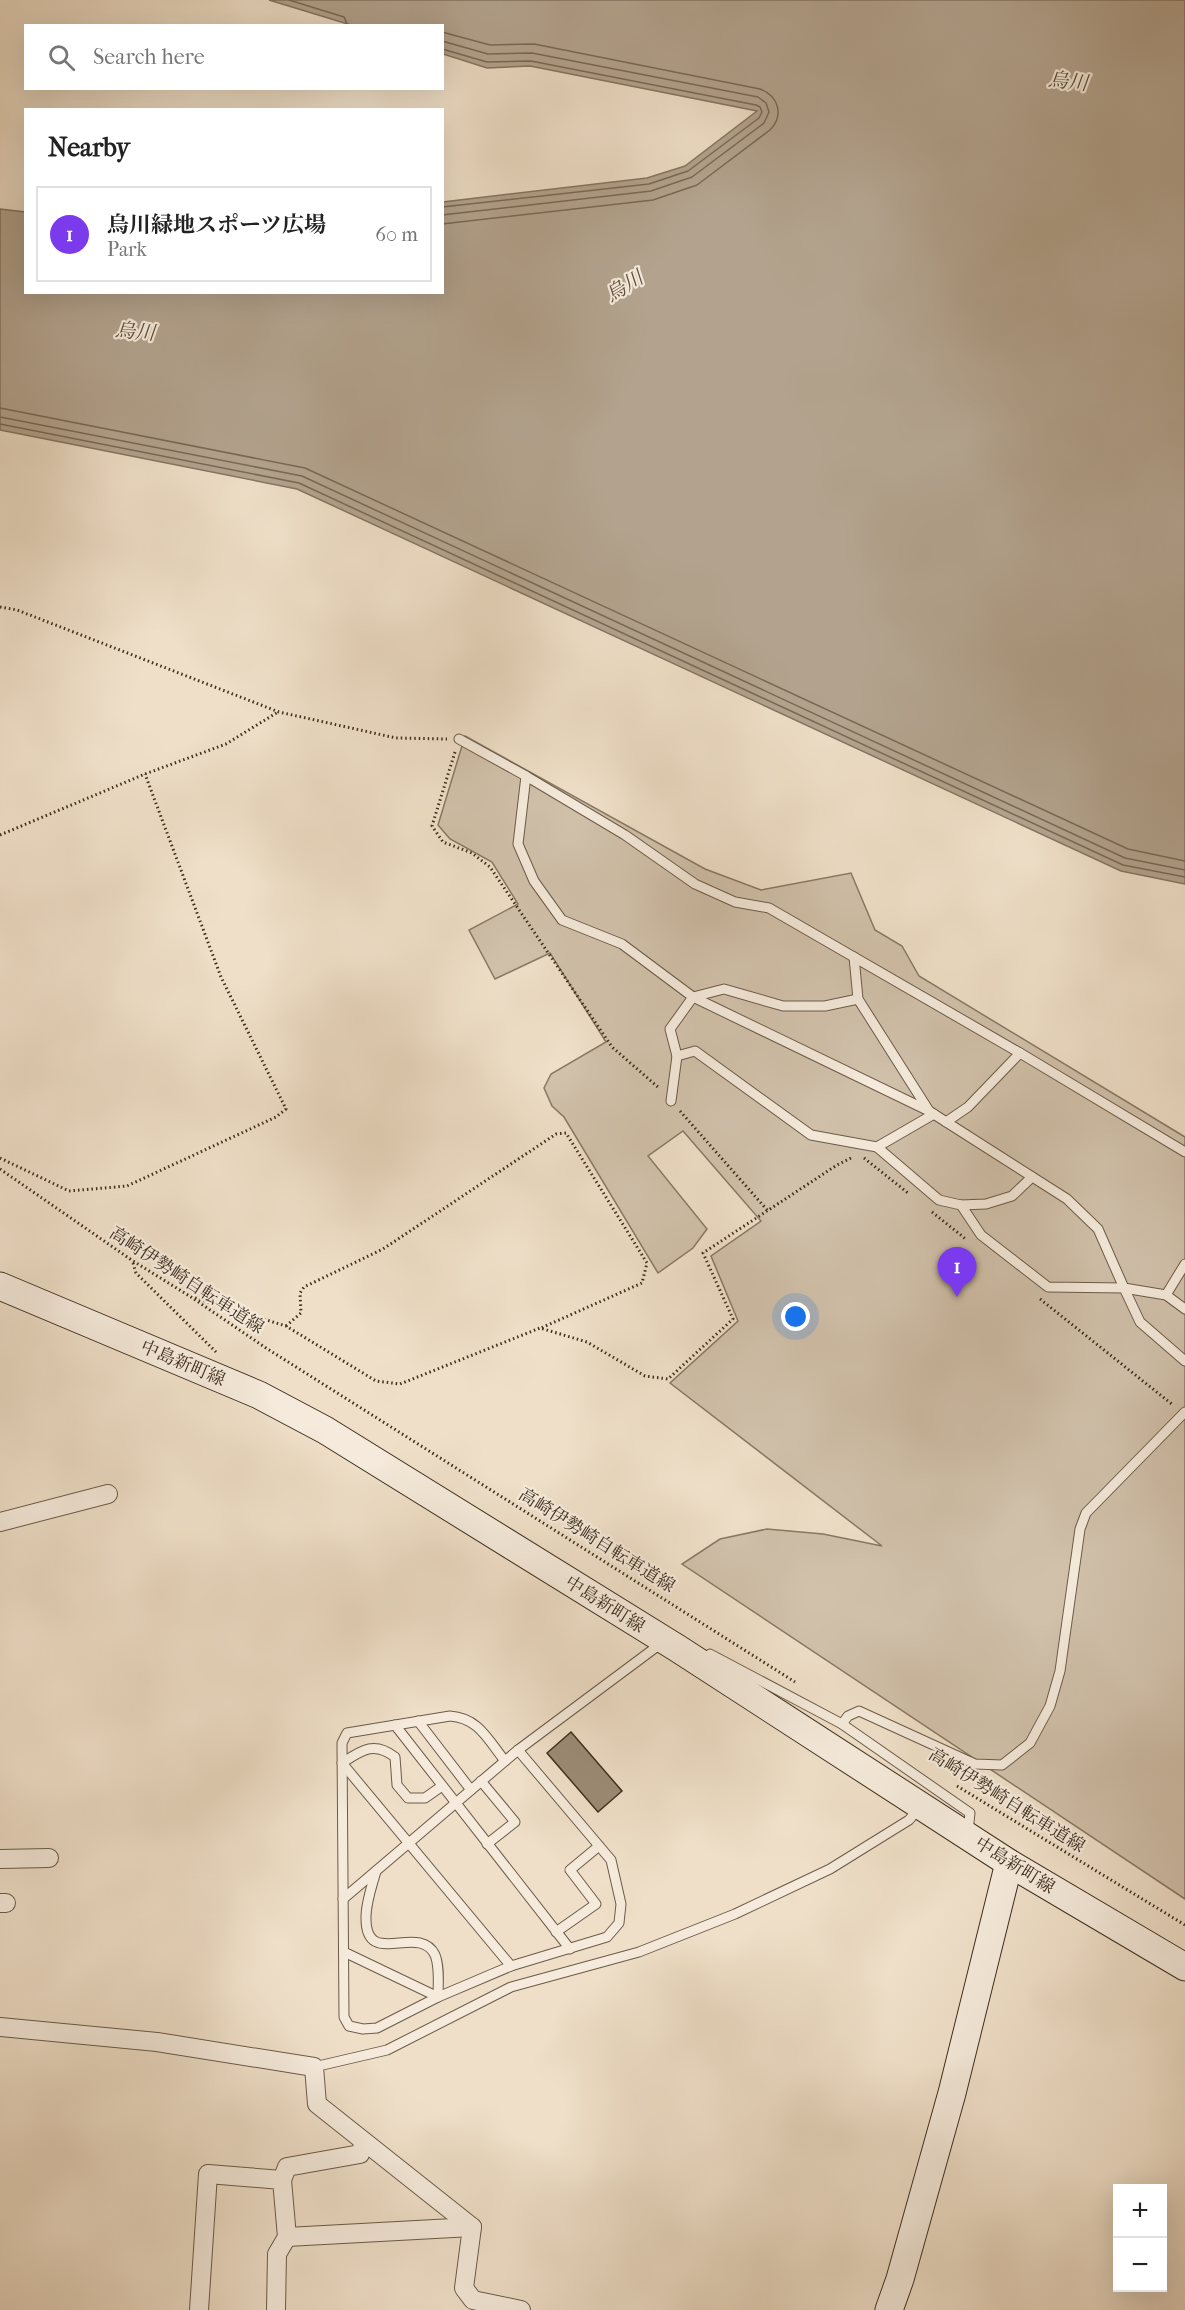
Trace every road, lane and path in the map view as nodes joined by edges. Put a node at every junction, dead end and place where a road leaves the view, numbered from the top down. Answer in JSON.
{"nodes":[{"id":1,"x":0,"y":607,"type":"edge"},
{"id":2,"x":279,"y":712,"type":"junction"},
{"id":3,"x":459,"y":739,"type":"junction"},
{"id":4,"x":146,"y":774,"type":"junction"},
{"id":5,"x":526,"y":776,"type":"junction"},
{"id":6,"x":0,"y":835,"type":"edge"},
{"id":7,"x":854,"y":957,"type":"junction"},
{"id":8,"x":693,"y":997,"type":"junction"},
{"id":9,"x":858,"y":999,"type":"junction"},
{"id":10,"x":1020,"y":1053,"type":"junction"},
{"id":11,"x":677,"y":1056,"type":"junction"},
{"id":12,"x":671,"y":1101,"type":"junction"},
{"id":13,"x":931,"y":1113,"type":"junction"},
{"id":14,"x":946,"y":1122,"type":"junction"},
{"id":15,"x":877,"y":1147,"type":"junction"},
{"id":16,"x":1185,"y":1152,"type":"edge"},
{"id":17,"x":0,"y":1158,"type":"edge"},
{"id":18,"x":0,"y":1169,"type":"edge"},
{"id":19,"x":1032,"y":1177,"type":"junction"},
{"id":20,"x":915,"y":1199,"type":"dead end"},
{"id":21,"x":961,"y":1205,"type":"junction"},
{"id":22,"x":924,"y":1206,"type":"dead end"},
{"id":23,"x":768,"y":1211,"type":"junction"},
{"id":24,"x":971,"y":1243,"type":"dead end"},
{"id":25,"x":133,"y":1261,"type":"junction"},
{"id":26,"x":1185,"y":1264,"type":"edge"},
{"id":27,"x":0,"y":1286,"type":"edge"},
{"id":28,"x":1124,"y":1288,"type":"junction"},
{"id":29,"x":1036,"y":1295,"type":"dead end"},
{"id":30,"x":1166,"y":1296,"type":"junction"},
{"id":31,"x":191,"y":1297,"type":"junction"},
{"id":32,"x":1185,"y":1309,"type":"edge"},
{"id":33,"x":286,"y":1326,"type":"junction"},
{"id":34,"x":540,"y":1328,"type":"junction"},
{"id":35,"x":1185,"y":1361,"type":"edge"},
{"id":36,"x":217,"y":1377,"type":"junction"},
{"id":37,"x":1184,"y":1413,"type":"edge"},
{"id":38,"x":108,"y":1494,"type":"dead end"},
{"id":39,"x":0,"y":1522,"type":"edge"},
{"id":40,"x":671,"y":1644,"type":"junction"},
{"id":41,"x":799,"y":1685,"type":"dead end"},
{"id":42,"x":418,"y":1721,"type":"junction"},
{"id":43,"x":842,"y":1724,"type":"junction"},
{"id":44,"x":395,"y":1725,"type":"junction"},
{"id":45,"x":518,"y":1750,"type":"junction"},
{"id":46,"x":505,"y":1761,"type":"junction"},
{"id":47,"x":342,"y":1764,"type":"junction"},
{"id":48,"x":948,"y":1780,"type":"dead end"},
{"id":49,"x":481,"y":1781,"type":"junction"},
{"id":50,"x":442,"y":1786,"type":"junction"},
{"id":51,"x":471,"y":1790,"type":"junction"},
{"id":52,"x":456,"y":1803,"type":"junction"},
{"id":53,"x":920,"y":1806,"type":"junction"},
{"id":54,"x":968,"y":1835,"type":"junction"},
{"id":55,"x":409,"y":1843,"type":"junction"},
{"id":56,"x":488,"y":1844,"type":"junction"},
{"id":57,"x":599,"y":1846,"type":"junction"},
{"id":58,"x":49,"y":1858,"type":"dead end"},
{"id":59,"x":0,"y":1859,"type":"edge"},
{"id":60,"x":1009,"y":1863,"type":"junction"},
{"id":61,"x":376,"y":1871,"type":"junction"},
{"id":62,"x":343,"y":1899,"type":"junction"},
{"id":63,"x":1185,"y":1925,"type":"edge"},
{"id":64,"x":556,"y":1932,"type":"junction"},
{"id":65,"x":570,"y":1949,"type":"junction"},
{"id":66,"x":344,"y":1952,"type":"junction"},
{"id":67,"x":512,"y":1966,"type":"junction"},
{"id":68,"x":1185,"y":1967,"type":"edge"},
{"id":69,"x":438,"y":1997,"type":"junction"},
{"id":70,"x":0,"y":2027,"type":"edge"},
{"id":71,"x":314,"y":2067,"type":"junction"},
{"id":72,"x":364,"y":2142,"type":"junction"},
{"id":73,"x":282,"y":2180,"type":"junction"},
{"id":74,"x":472,"y":2227,"type":"junction"},
{"id":75,"x":287,"y":2237,"type":"junction"},
{"id":76,"x":199,"y":2310,"type":"edge"},
{"id":77,"x":276,"y":2310,"type":"edge"},
{"id":78,"x":521,"y":2310,"type":"edge"},
{"id":79,"x":889,"y":2310,"type":"edge"}],
"edges":[{"from":1,"to":2,"type":"path"},
{"from":2,"to":3,"type":"path"},
{"from":2,"to":4,"type":"path"},
{"from":3,"to":5,"type":"lane"},
{"from":3,"to":12,"type":"path"},
{"from":4,"to":6,"type":"path"},
{"from":4,"to":17,"type":"path"},
{"from":5,"to":7,"type":"lane"},
{"from":5,"to":8,"type":"lane"},
{"from":7,"to":9,"type":"lane"},
{"from":7,"to":10,"type":"lane"},
{"from":8,"to":9,"type":"lane"},
{"from":8,"to":11,"type":"lane"},
{"from":8,"to":13,"type":"lane"},
{"from":9,"to":13,"type":"lane"},
{"from":10,"to":14,"type":"lane"},
{"from":10,"to":16,"type":"lane"},
{"from":11,"to":12,"type":"lane"},
{"from":11,"to":15,"type":"lane"},
{"from":12,"to":23,"type":"path"},
{"from":13,"to":14,"type":"lane"},
{"from":13,"to":15,"type":"lane"},
{"from":14,"to":19,"type":"lane"},
{"from":15,"to":21,"type":"lane"},
{"from":18,"to":25,"type":"path","name":"高崎伊勢崎自転車道線"},
{"from":19,"to":21,"type":"lane"},
{"from":19,"to":28,"type":"lane"},
{"from":20,"to":23,"type":"path"},
{"from":21,"to":28,"type":"lane"},
{"from":22,"to":24,"type":"path"},
{"from":23,"to":34,"type":"path"},
{"from":25,"to":31,"type":"path","name":"高崎伊勢崎自転車道線"},
{"from":25,"to":36,"type":"path"},
{"from":26,"to":30,"type":"lane"},
{"from":27,"to":36,"type":"main road","name":"中島新町線"},
{"from":28,"to":30,"type":"lane"},
{"from":28,"to":35,"type":"lane"},
{"from":29,"to":37,"type":"path"},
{"from":30,"to":32,"type":"lane"},
{"from":31,"to":33,"type":"path"},
{"from":31,"to":41,"type":"path","name":"高崎伊勢崎自転車道線"},
{"from":33,"to":34,"type":"path"},
{"from":33,"to":34,"type":"path"},
{"from":36,"to":40,"type":"main road","name":"中島新町線"},
{"from":37,"to":43,"type":"lane"},
{"from":38,"to":39,"type":"street"},
{"from":40,"to":43,"type":"lane"},
{"from":40,"to":45,"type":"lane"},
{"from":40,"to":53,"type":"main road","name":"中島新町線"},
{"from":42,"to":44,"type":"lane"},
{"from":42,"to":46,"type":"lane"},
{"from":42,"to":51,"type":"lane"},
{"from":43,"to":54,"type":"lane"},
{"from":44,"to":47,"type":"lane"},
{"from":44,"to":50,"type":"lane"},
{"from":45,"to":46,"type":"lane"},
{"from":45,"to":57,"type":"lane"},
{"from":46,"to":49,"type":"lane"},
{"from":47,"to":50,"type":"lane"},
{"from":47,"to":55,"type":"lane"},
{"from":47,"to":62,"type":"lane"},
{"from":48,"to":63,"type":"path","name":"高崎伊勢崎自転車道線"},
{"from":49,"to":51,"type":"lane"},
{"from":49,"to":56,"type":"lane"},
{"from":50,"to":52,"type":"lane"},
{"from":51,"to":52,"type":"lane"},
{"from":52,"to":55,"type":"lane"},
{"from":52,"to":56,"type":"lane"},
{"from":53,"to":54,"type":"main road","name":"中島新町線"},
{"from":53,"to":71,"type":"lane"},
{"from":54,"to":60,"type":"main road","name":"中島新町線"},
{"from":55,"to":61,"type":"lane"},
{"from":55,"to":67,"type":"lane"},
{"from":56,"to":64,"type":"lane"},
{"from":57,"to":64,"type":"lane"},
{"from":57,"to":65,"type":"lane"},
{"from":58,"to":59,"type":"street"},
{"from":60,"to":68,"type":"main road","name":"中島新町線"},
{"from":60,"to":79,"type":"main road"},
{"from":61,"to":62,"type":"lane"},
{"from":61,"to":69,"type":"lane"},
{"from":62,"to":66,"type":"lane"},
{"from":64,"to":65,"type":"lane"},
{"from":65,"to":67,"type":"lane"},
{"from":66,"to":69,"type":"lane"},
{"from":66,"to":69,"type":"lane"},
{"from":67,"to":69,"type":"lane"},
{"from":70,"to":71,"type":"street"},
{"from":71,"to":72,"type":"street"},
{"from":72,"to":73,"type":"street"},
{"from":72,"to":74,"type":"street"},
{"from":73,"to":75,"type":"street"},
{"from":73,"to":76,"type":"street"},
{"from":74,"to":75,"type":"street"},
{"from":74,"to":78,"type":"street"},
{"from":75,"to":77,"type":"street"}]}
